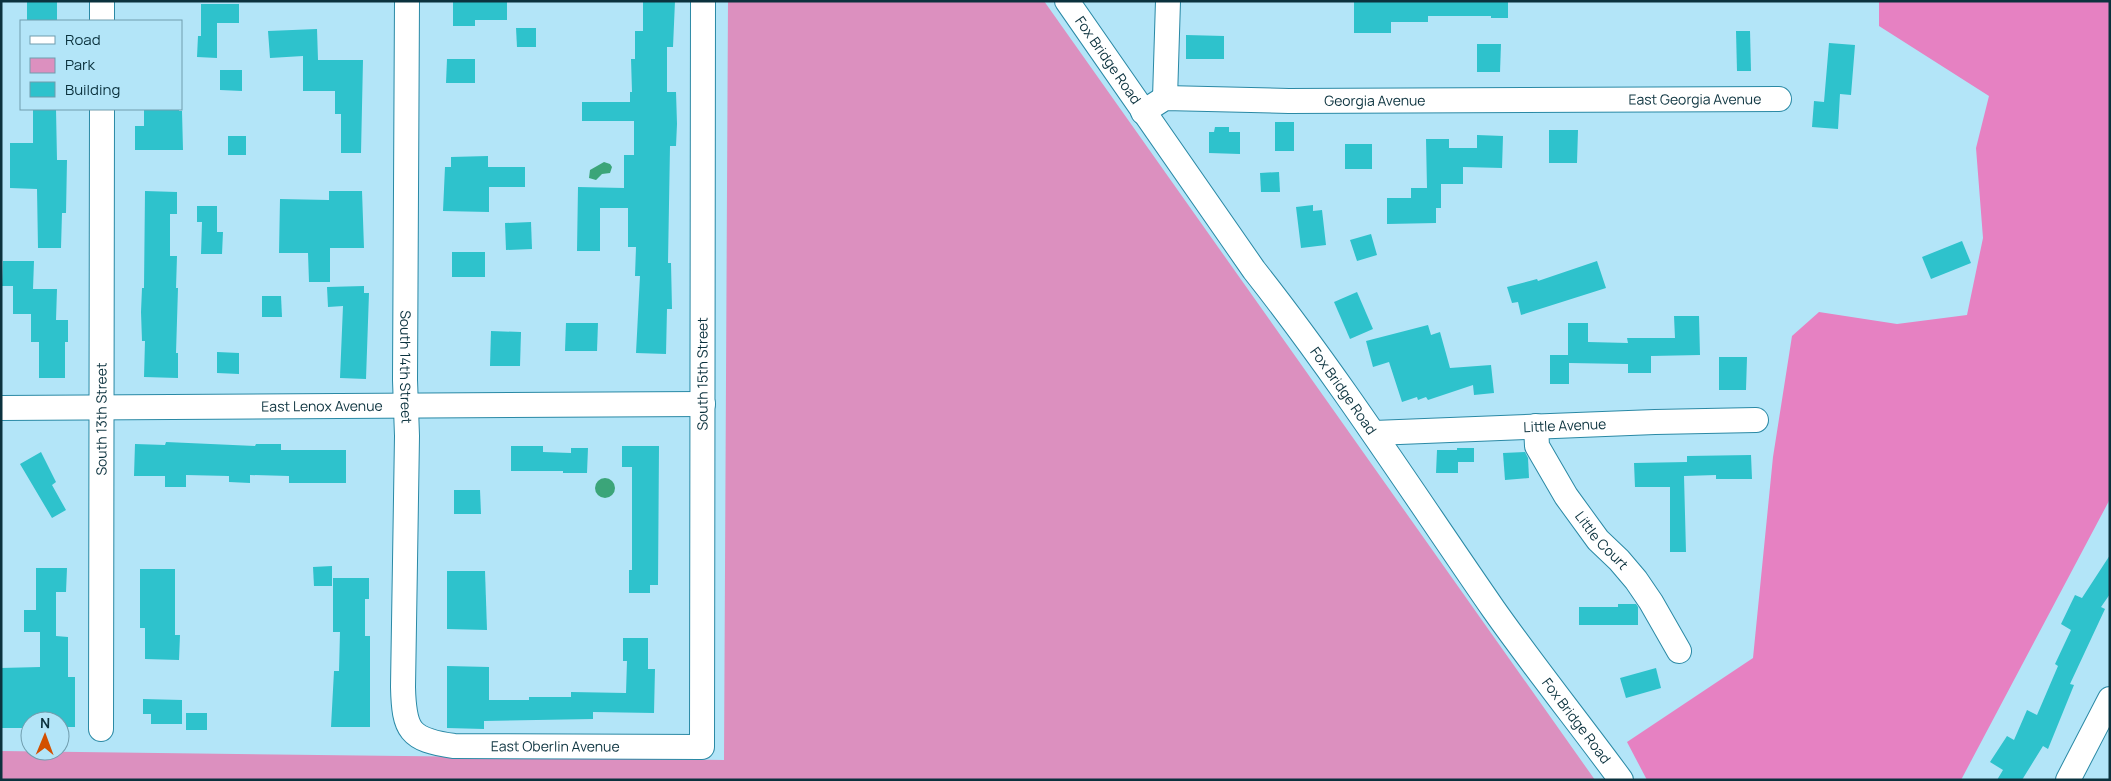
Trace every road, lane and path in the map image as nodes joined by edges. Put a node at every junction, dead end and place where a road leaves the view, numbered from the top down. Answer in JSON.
{"nodes":[{"id":1,"x":102,"y":1,"type":"edge"},
{"id":2,"x":406,"y":1,"type":"edge"},
{"id":3,"x":703,"y":1,"type":"edge"},
{"id":4,"x":1067,"y":1,"type":"edge"},
{"id":5,"x":1168,"y":1,"type":"edge"},
{"id":6,"x":102,"y":20,"type":"edge"},
{"id":7,"x":1165,"y":98,"type":"junction"},
{"id":8,"x":1779,"y":99,"type":"dead end"},
{"id":9,"x":1611,"y":101,"type":"joint"},
{"id":10,"x":102,"y":110,"type":"edge"},
{"id":11,"x":1143,"y":112,"type":"junction"},
{"id":12,"x":703,"y":404,"type":"junction"},
{"id":13,"x":102,"y":406,"type":"junction"},
{"id":14,"x":406,"y":406,"type":"junction"},
{"id":15,"x":1,"y":408,"type":"edge"},
{"id":16,"x":1756,"y":420,"type":"dead end"},
{"id":17,"x":1536,"y":426,"type":"junction"},
{"id":18,"x":1374,"y":432,"type":"junction"},
{"id":19,"x":1679,"y":651,"type":"dead end"},
{"id":20,"x":2110,"y":699,"type":"edge"},
{"id":21,"x":101,"y":729,"type":"dead end"},
{"id":22,"x":411,"y":731,"type":"joint"},
{"id":23,"x":702,"y":748,"type":"joint"},
{"id":24,"x":1621,"y":780,"type":"edge"},
{"id":25,"x":2068,"y":780,"type":"edge"}],
"edges":[{"from":1,"to":6,"type":"street"},
{"from":2,"to":14,"type":"street","name":"South 14th Street"},
{"from":3,"to":12,"type":"street","name":"South 15th Street"},
{"from":4,"to":11,"type":"street","name":"Fox Bridge Road"},
{"from":5,"to":7,"type":"street"},
{"from":7,"to":9,"type":"street","name":"Georgia Avenue"},
{"from":7,"to":11,"type":"street"},
{"from":8,"to":9,"type":"street","name":"East Georgia Avenue"},
{"from":10,"to":13,"type":"street","name":"South 13th Street"},
{"from":11,"to":18,"type":"street","name":"Fox Bridge Road"},
{"from":12,"to":14,"type":"street","name":"East Lenox Avenue"},
{"from":12,"to":23,"type":"street","name":"South 15th Street"},
{"from":13,"to":14,"type":"street","name":"East Lenox Avenue"},
{"from":13,"to":15,"type":"street","name":"East Lenox Avenue"},
{"from":13,"to":21,"type":"street","name":"South 13th Street"},
{"from":14,"to":22,"type":"street","name":"South 14th Street"},
{"from":16,"to":17,"type":"street","name":"Little Avenue"},
{"from":17,"to":18,"type":"street","name":"Little Avenue"},
{"from":17,"to":19,"type":"street","name":"Little Court"},
{"from":18,"to":24,"type":"street","name":"Fox Bridge Road"},
{"from":20,"to":25,"type":"street"},
{"from":22,"to":23,"type":"street","name":"East Oberlin Avenue"}]}
